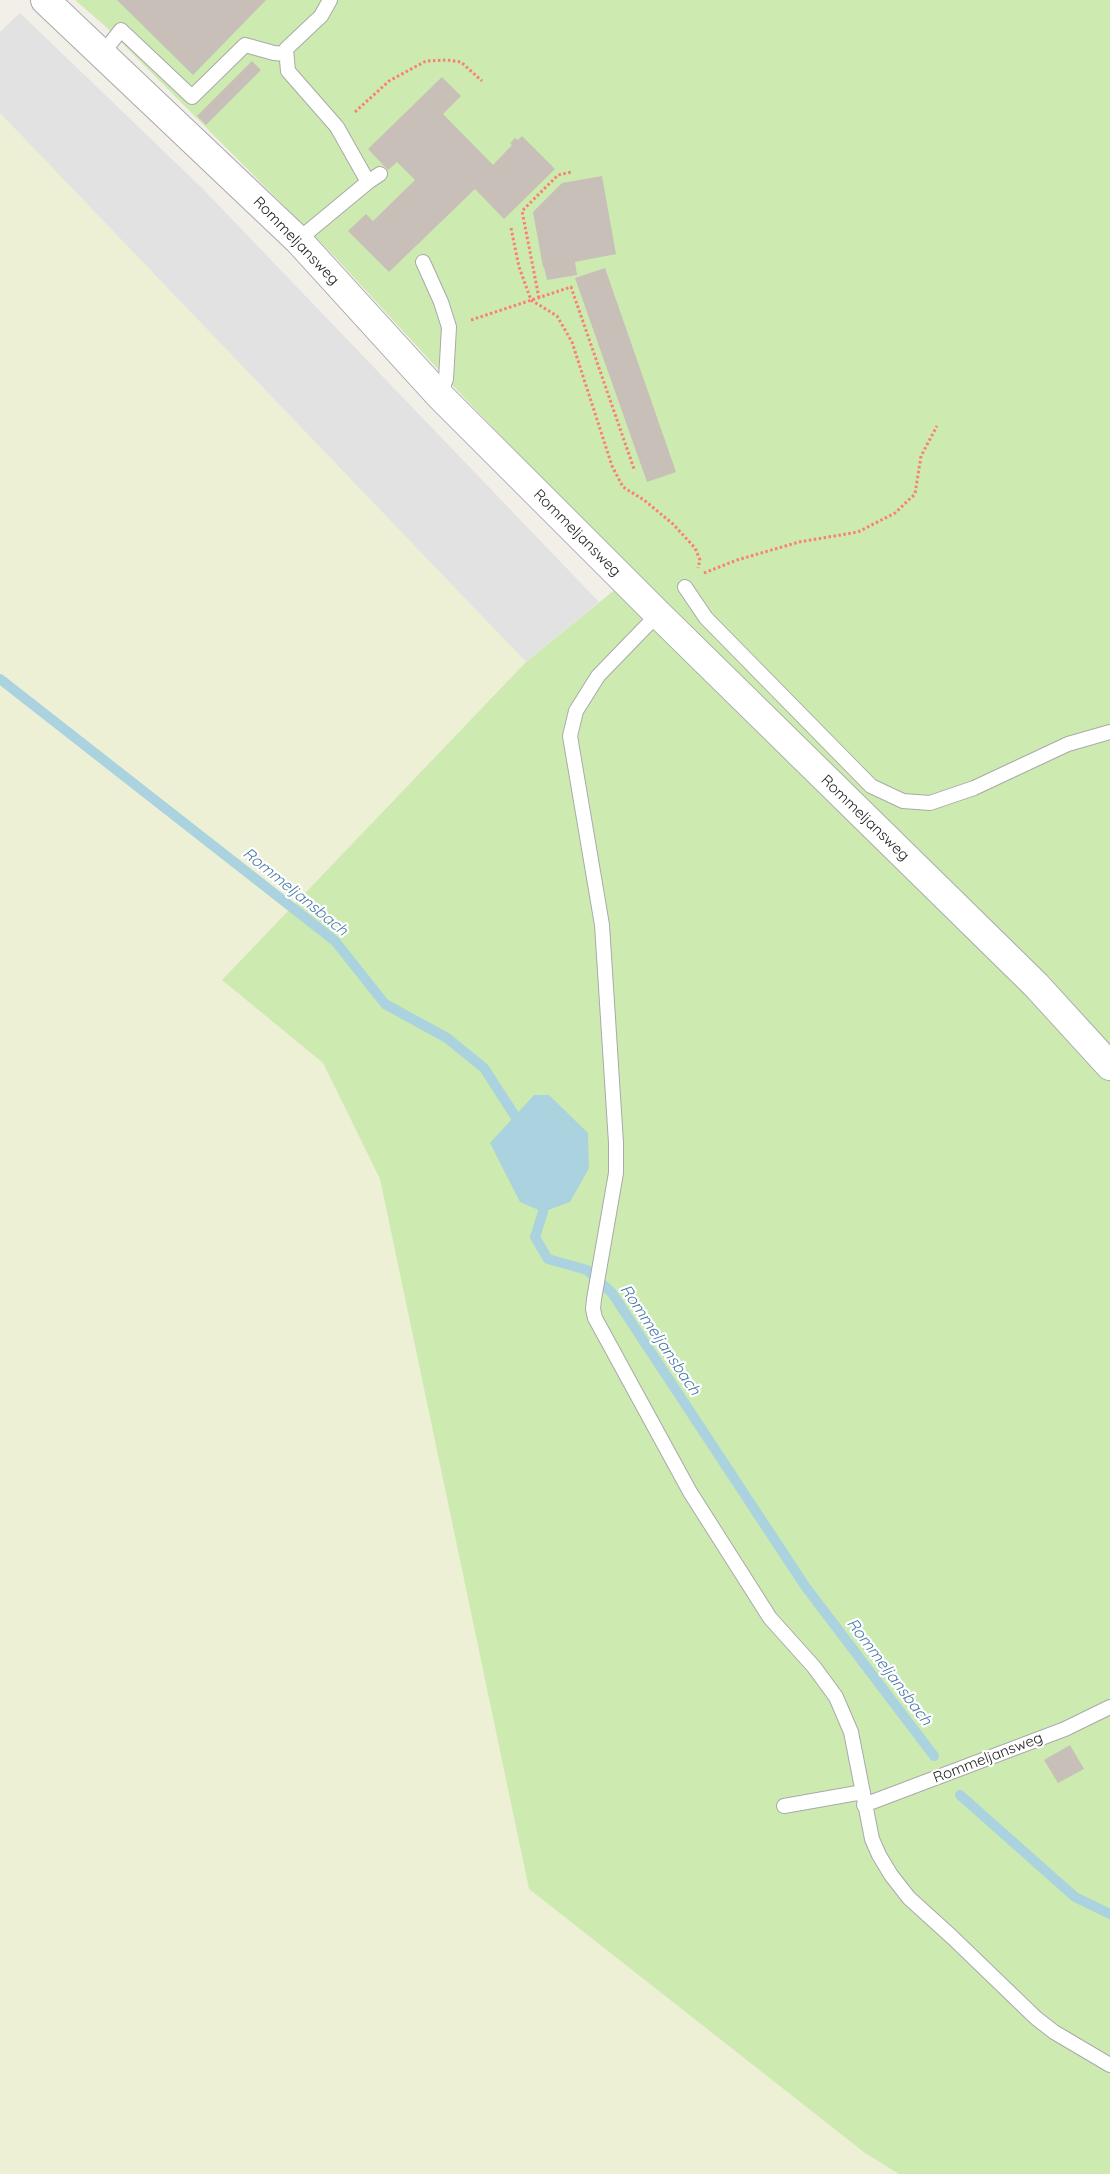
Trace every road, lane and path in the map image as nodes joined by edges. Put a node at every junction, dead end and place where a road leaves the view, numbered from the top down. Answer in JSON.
{"nodes":[{"id":1,"x":45,"y":0,"type":"edge"},
{"id":2,"x":330,"y":0,"type":"edge"},
{"id":3,"x":102,"y":54,"type":"junction"},
{"id":4,"x":286,"y":54,"type":"junction"},
{"id":5,"x":482,"y":81,"type":"dead end"},
{"id":6,"x":337,"y":127,"type":"junction"},
{"id":7,"x":572,"y":172,"type":"dead end"},
{"id":8,"x":511,"y":228,"type":"dead end"},
{"id":9,"x":298,"y":240,"type":"junction"},
{"id":10,"x":423,"y":262,"type":"dead end"},
{"id":11,"x":539,"y":298,"type":"junction"},
{"id":12,"x":531,"y":300,"type":"junction"},
{"id":13,"x":450,"y":328,"type":"junction"},
{"id":14,"x":440,"y":396,"type":"junction"},
{"id":15,"x":937,"y":426,"type":"dead end"},
{"id":16,"x":634,"y":469,"type":"dead end"},
{"id":17,"x":685,"y":587,"type":"dead end"},
{"id":18,"x":658,"y":614,"type":"junction"},
{"id":19,"x":1110,"y":732,"type":"edge"},
{"id":20,"x":1110,"y":1066,"type":"edge"},
{"id":21,"x":1110,"y":1707,"type":"edge"},
{"id":22,"x":864,"y":1799,"type":"junction"},
{"id":23,"x":784,"y":1806,"type":"dead end"},
{"id":24,"x":1110,"y":2065,"type":"edge"}],
"edges":[{"from":1,"to":3,"type":"street","name":"Rommeljansweg"},
{"from":2,"to":4,"type":"lane"},
{"from":3,"to":4,"type":"lane"},
{"from":3,"to":9,"type":"street","name":"Rommeljansweg"},
{"from":4,"to":6,"type":"lane"},
{"from":5,"to":6,"type":"path"},
{"from":6,"to":9,"type":"lane"},
{"from":7,"to":11,"type":"path"},
{"from":8,"to":12,"type":"path"},
{"from":9,"to":14,"type":"street","name":"Rommeljansweg"},
{"from":10,"to":13,"type":"lane"},
{"from":11,"to":12,"type":"path"},
{"from":11,"to":16,"type":"path"},
{"from":12,"to":13,"type":"path"},
{"from":12,"to":15,"type":"path"},
{"from":13,"to":14,"type":"lane"},
{"from":14,"to":18,"type":"street","name":"Rommeljansweg"},
{"from":17,"to":19,"type":"lane"},
{"from":18,"to":20,"type":"street","name":"Rommeljansweg"},
{"from":18,"to":22,"type":"lane"},
{"from":21,"to":22,"type":"lane","name":"Rommeljansweg"},
{"from":22,"to":23,"type":"lane","name":"Rommeljansweg"},
{"from":22,"to":24,"type":"lane"}]}
